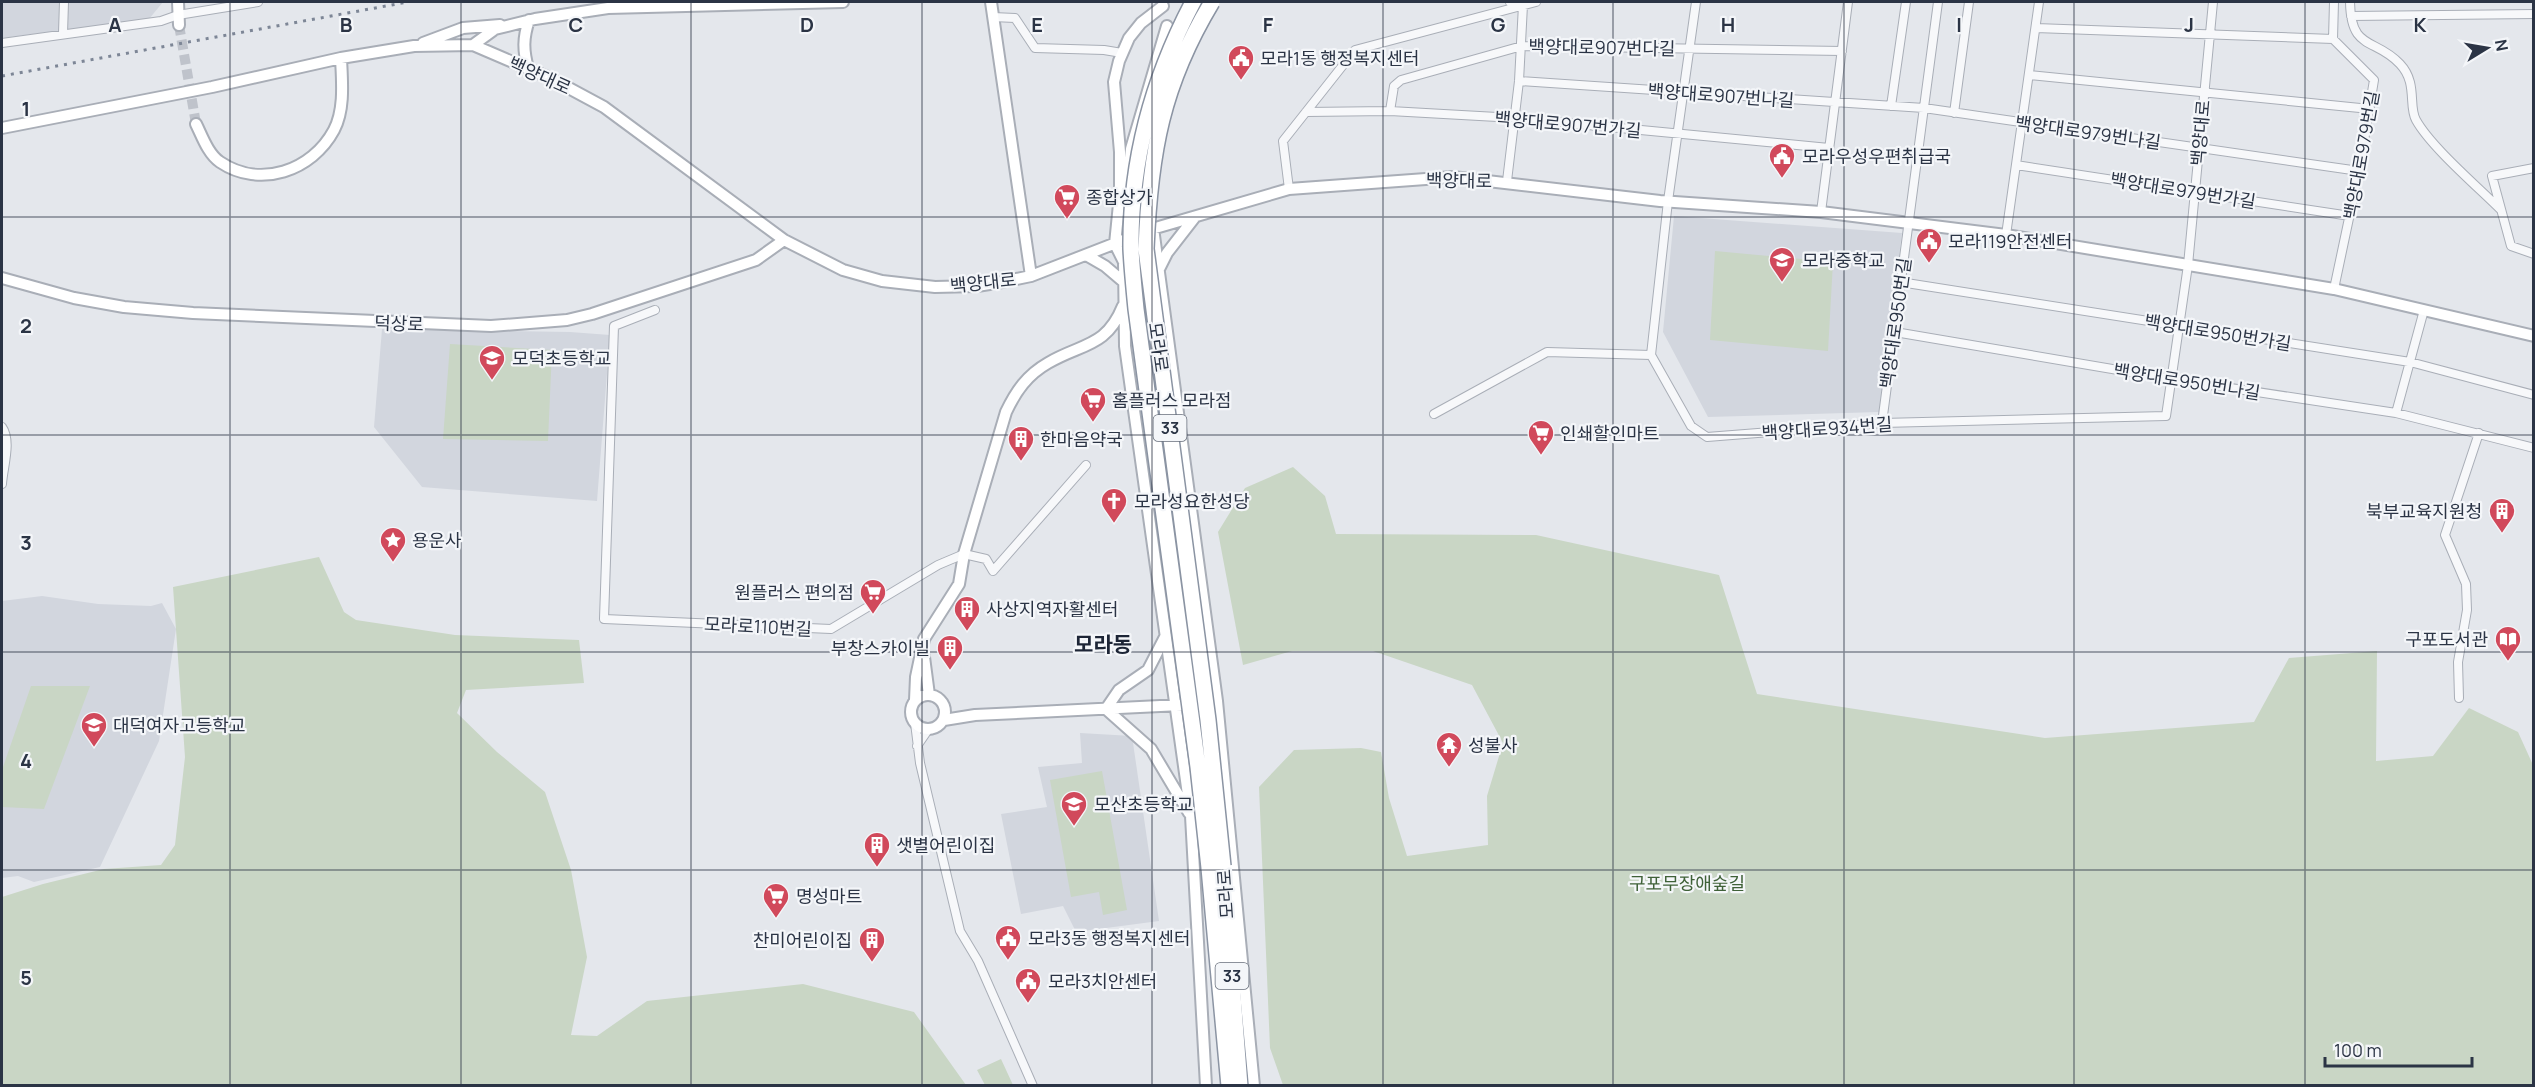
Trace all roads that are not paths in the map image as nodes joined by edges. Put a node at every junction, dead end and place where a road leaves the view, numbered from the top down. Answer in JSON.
{"nodes":[{"id":1,"x":64,"y":2,"type":"edge"},
{"id":2,"x":178,"y":2,"type":"edge"},
{"id":3,"x":258,"y":2,"type":"edge"},
{"id":4,"x":843,"y":2,"type":"edge"},
{"id":5,"x":991,"y":2,"type":"edge"},
{"id":6,"x":1193,"y":2,"type":"edge"},
{"id":7,"x":1210,"y":2,"type":"edge"},
{"id":8,"x":1510,"y":2,"type":"edge"},
{"id":9,"x":1536,"y":2,"type":"edge"},
{"id":10,"x":1696,"y":2,"type":"edge"},
{"id":11,"x":1848,"y":2,"type":"edge"},
{"id":12,"x":1906,"y":2,"type":"edge"},
{"id":13,"x":1938,"y":2,"type":"edge"},
{"id":14,"x":1969,"y":2,"type":"edge"},
{"id":15,"x":2039,"y":2,"type":"edge"},
{"id":16,"x":2213,"y":2,"type":"edge"},
{"id":17,"x":2334,"y":2,"type":"edge"},
{"id":18,"x":2350,"y":2,"type":"edge"},
{"id":19,"x":1163,"y":3,"type":"edge"},
{"id":20,"x":1522,"y":5,"type":"junction"},
{"id":21,"x":2534,"y":14,"type":"edge"},
{"id":22,"x":2351,"y":16,"type":"junction"},
{"id":23,"x":993,"y":17,"type":"junction"},
{"id":24,"x":178,"y":20,"type":"junction"},
{"id":25,"x":529,"y":20,"type":"junction"},
{"id":26,"x":513,"y":24,"type":"junction"},
{"id":27,"x":1167,"y":26,"type":"junction"},
{"id":28,"x":2036,"y":28,"type":"junction"},
{"id":29,"x":63,"y":33,"type":"junction"},
{"id":30,"x":1197,"y":34,"type":"junction"},
{"id":31,"x":2210,"y":34,"type":"junction"},
{"id":32,"x":2333,"y":39,"type":"junction"},
{"id":33,"x":2,"y":43,"type":"edge"},
{"id":34,"x":473,"y":45,"type":"junction"},
{"id":35,"x":414,"y":46,"type":"junction"},
{"id":36,"x":1522,"y":46,"type":"junction"},
{"id":37,"x":1690,"y":48,"type":"junction"},
{"id":38,"x":1842,"y":51,"type":"junction"},
{"id":39,"x":1122,"y":53,"type":"junction"},
{"id":40,"x":341,"y":58,"type":"junction"},
{"id":41,"x":528,"y":68,"type":"junction"},
{"id":42,"x":2029,"y":75,"type":"junction"},
{"id":43,"x":1519,"y":81,"type":"junction"},
{"id":44,"x":1684,"y":92,"type":"junction"},
{"id":45,"x":2204,"y":92,"type":"junction"},
{"id":46,"x":1836,"y":102,"type":"junction"},
{"id":47,"x":1891,"y":106,"type":"junction"},
{"id":48,"x":1924,"y":108,"type":"junction"},
{"id":49,"x":2370,"y":109,"type":"junction"},
{"id":50,"x":1390,"y":111,"type":"junction"},
{"id":51,"x":1306,"y":112,"type":"junction"},
{"id":52,"x":1954,"y":113,"type":"junction"},
{"id":53,"x":1515,"y":118,"type":"junction"},
{"id":54,"x":2022,"y":122,"type":"junction"},
{"id":55,"x":196,"y":124,"type":"tunnel mouth"},
{"id":56,"x":2,"y":128,"type":"edge"},
{"id":57,"x":1678,"y":135,"type":"junction"},
{"id":58,"x":1829,"y":148,"type":"junction"},
{"id":59,"x":2199,"y":148,"type":"junction"},
{"id":60,"x":2016,"y":165,"type":"junction"},
{"id":61,"x":2534,"y":168,"type":"edge"},
{"id":62,"x":2359,"y":171,"type":"junction"},
{"id":63,"x":1507,"y":182,"type":"junction"},
{"id":64,"x":1289,"y":189,"type":"junction"},
{"id":65,"x":2195,"y":192,"type":"junction"},
{"id":66,"x":1668,"y":201,"type":"junction"},
{"id":67,"x":2501,"y":210,"type":"junction"},
{"id":68,"x":1821,"y":212,"type":"junction"},
{"id":69,"x":1195,"y":216,"type":"junction"},
{"id":70,"x":2350,"y":216,"type":"junction"},
{"id":71,"x":1908,"y":223,"type":"junction"},
{"id":72,"x":1152,"y":229,"type":"junction"},
{"id":73,"x":2006,"y":235,"type":"junction"},
{"id":74,"x":1126,"y":238,"type":"junction"},
{"id":75,"x":784,"y":240,"type":"junction"},
{"id":76,"x":1115,"y":244,"type":"junction"},
{"id":77,"x":2534,"y":254,"type":"edge"},
{"id":78,"x":1086,"y":255,"type":"junction"},
{"id":79,"x":1124,"y":262,"type":"junction"},
{"id":80,"x":2188,"y":265,"type":"junction"},
{"id":81,"x":1158,"y":271,"type":"junction"},
{"id":82,"x":1031,"y":276,"type":"junction"},
{"id":83,"x":2,"y":279,"type":"edge"},
{"id":84,"x":1900,"y":282,"type":"junction"},
{"id":85,"x":1125,"y":283,"type":"junction"},
{"id":86,"x":2334,"y":289,"type":"junction"},
{"id":87,"x":1126,"y":299,"type":"junction"},
{"id":88,"x":655,"y":310,"type":"dead end"},
{"id":89,"x":2424,"y":310,"type":"junction"},
{"id":90,"x":2179,"y":326,"type":"junction"},
{"id":91,"x":1894,"y":332,"type":"junction"},
{"id":92,"x":1105,"y":336,"type":"junction"},
{"id":93,"x":2534,"y":336,"type":"edge"},
{"id":94,"x":1125,"y":346,"type":"junction"},
{"id":95,"x":1651,"y":355,"type":"junction"},
{"id":96,"x":2410,"y":362,"type":"junction"},
{"id":97,"x":1173,"y":378,"type":"junction"},
{"id":98,"x":2171,"y":379,"type":"junction"},
{"id":99,"x":2534,"y":395,"type":"edge"},
{"id":100,"x":1133,"y":396,"type":"junction"},
{"id":101,"x":2396,"y":413,"type":"junction"},
{"id":102,"x":1434,"y":414,"type":"dead end"},
{"id":103,"x":1882,"y":423,"type":"junction"},
{"id":104,"x":2,"y":427,"type":"edge"},
{"id":105,"x":2479,"y":434,"type":"junction"},
{"id":106,"x":2534,"y":448,"type":"edge"},
{"id":107,"x":1086,"y":465,"type":"dead end"},
{"id":108,"x":2,"y":484,"type":"edge"},
{"id":109,"x":964,"y":554,"type":"junction"},
{"id":110,"x":1166,"y":636,"type":"junction"},
{"id":111,"x":924,"y":639,"type":"junction"},
{"id":112,"x":929,"y":695,"type":"junction"},
{"id":113,"x":2460,"y":698,"type":"dead end"},
{"id":114,"x":915,"y":700,"type":"junction"},
{"id":115,"x":1218,"y":701,"type":"junction"},
{"id":116,"x":944,"y":706,"type":"junction"},
{"id":117,"x":1176,"y":706,"type":"junction"},
{"id":118,"x":1106,"y":709,"type":"junction"},
{"id":119,"x":975,"y":715,"type":"junction"},
{"id":120,"x":944,"y":720,"type":"junction"},
{"id":121,"x":915,"y":723,"type":"junction"},
{"id":122,"x":928,"y":730,"type":"junction"},
{"id":123,"x":916,"y":746,"type":"junction"},
{"id":124,"x":1191,"y":816,"type":"junction"},
{"id":125,"x":1216,"y":867,"type":"junction"},
{"id":126,"x":1033,"y":1086,"type":"edge"},
{"id":127,"x":1206,"y":1086,"type":"edge"},
{"id":128,"x":1229,"y":1086,"type":"edge"},
{"id":129,"x":1240,"y":1086,"type":"edge"},
{"id":130,"x":1254,"y":1086,"type":"edge"}],
"edges":[{"from":1,"to":29,"type":"street"},
{"from":2,"to":24,"type":"main road"},
{"from":3,"to":24,"type":"street"},
{"from":4,"to":25,"type":"main road"},
{"from":5,"to":23,"type":"main road","name":"백양대로"},
{"from":6,"to":125,"type":"highway","name":"모라로","number":"33","bridge":true},
{"from":7,"to":30,"type":"main road","name":"모라로"},
{"from":7,"to":125,"type":"highway","name":"모라로","number":"33","bridge":true},
{"from":8,"to":20,"type":"street"},
{"from":9,"to":20,"type":"street"},
{"from":10,"to":37,"type":"street"},
{"from":11,"to":38,"type":"street"},
{"from":12,"to":47,"type":"street"},
{"from":13,"to":48,"type":"street"},
{"from":14,"to":52,"type":"street"},
{"from":15,"to":28,"type":"street"},
{"from":16,"to":31,"type":"street","name":"백양대로"},
{"from":17,"to":32,"type":"street"},
{"from":18,"to":22,"type":"street"},
{"from":19,"to":27,"type":"main road"},
{"from":19,"to":39,"type":"main road"},
{"from":20,"to":36,"type":"street","name":"백양대로"},
{"from":20,"to":51,"type":"street"},
{"from":21,"to":22,"type":"street"},
{"from":22,"to":67,"type":"street"},
{"from":23,"to":39,"type":"street"},
{"from":23,"to":82,"type":"main road","name":"백양대로"},
{"from":24,"to":29,"type":"street"},
{"from":25,"to":26,"type":"main road"},
{"from":25,"to":41,"type":"main road"},
{"from":26,"to":34,"type":"main road"},
{"from":26,"to":35,"type":"main road"},
{"from":27,"to":30,"type":"main road"},
{"from":27,"to":74,"type":"main road","name":"모라로"},
{"from":28,"to":31,"type":"street"},
{"from":28,"to":42,"type":"street"},
{"from":29,"to":33,"type":"street"},
{"from":30,"to":72,"type":"main road","name":"모라로"},
{"from":31,"to":32,"type":"street"},
{"from":31,"to":45,"type":"street","name":"백양대로"},
{"from":32,"to":49,"type":"street","name":"백양대로979번길"},
{"from":34,"to":35,"type":"main road","name":"백양대로"},
{"from":34,"to":41,"type":"main road","name":"백양대로"},
{"from":35,"to":40,"type":"main road","name":"백양대로"},
{"from":36,"to":37,"type":"street","name":"백양대로907번다길"},
{"from":36,"to":43,"type":"street","name":"백양대로"},
{"from":36,"to":50,"type":"street","name":"백양대로907번다길"},
{"from":37,"to":38,"type":"street","name":"백양대로907번다길"},
{"from":37,"to":44,"type":"street"},
{"from":38,"to":46,"type":"street"},
{"from":39,"to":76,"type":"main road"},
{"from":40,"to":55,"type":"main road"},
{"from":40,"to":56,"type":"main road","name":"백양대로"},
{"from":41,"to":75,"type":"main road","name":"백양대로"},
{"from":42,"to":45,"type":"street"},
{"from":42,"to":54,"type":"street"},
{"from":43,"to":44,"type":"street","name":"백양대로907번나길"},
{"from":43,"to":53,"type":"street","name":"백양대로"},
{"from":44,"to":46,"type":"street","name":"백양대로907번나길"},
{"from":44,"to":57,"type":"street"},
{"from":45,"to":49,"type":"street"},
{"from":45,"to":59,"type":"street","name":"백양대로"},
{"from":46,"to":47,"type":"street","name":"백양대로907번나길"},
{"from":46,"to":58,"type":"street"},
{"from":47,"to":48,"type":"street","name":"백양대로907번나길"},
{"from":48,"to":52,"type":"street","name":"백양대로979번나길"},
{"from":48,"to":71,"type":"street"},
{"from":49,"to":62,"type":"street","name":"백양대로979번길"},
{"from":50,"to":51,"type":"street","name":"백양대로907번가길"},
{"from":50,"to":53,"type":"street","name":"백양대로907번가길"},
{"from":51,"to":64,"type":"street"},
{"from":52,"to":54,"type":"street","name":"백양대로979번나길"},
{"from":53,"to":57,"type":"street","name":"백양대로907번가길"},
{"from":53,"to":63,"type":"street","name":"백양대로"},
{"from":54,"to":59,"type":"street","name":"백양대로979번나길"},
{"from":54,"to":60,"type":"street"},
{"from":57,"to":58,"type":"street","name":"백양대로907번가길"},
{"from":57,"to":66,"type":"street"},
{"from":58,"to":68,"type":"street"},
{"from":59,"to":62,"type":"street","name":"백양대로979번나길"},
{"from":59,"to":65,"type":"street","name":"백양대로"},
{"from":60,"to":65,"type":"street","name":"백양대로979번가길"},
{"from":60,"to":73,"type":"street"},
{"from":61,"to":67,"type":"street"},
{"from":62,"to":70,"type":"street","name":"백양대로979번길"},
{"from":63,"to":64,"type":"main road","name":"백양대로"},
{"from":63,"to":66,"type":"main road","name":"백양대로"},
{"from":64,"to":69,"type":"main road","name":"백양대로"},
{"from":65,"to":70,"type":"street","name":"백양대로979번가길"},
{"from":65,"to":80,"type":"street","name":"백양대로"},
{"from":66,"to":68,"type":"main road","name":"백양대로"},
{"from":66,"to":95,"type":"street"},
{"from":67,"to":77,"type":"street"},
{"from":68,"to":71,"type":"main road","name":"백양대로"},
{"from":69,"to":72,"type":"main road","name":"백양대로"},
{"from":69,"to":81,"type":"main road"},
{"from":70,"to":86,"type":"street","name":"백양대로979번길"},
{"from":71,"to":73,"type":"main road","name":"백양대로"},
{"from":71,"to":84,"type":"street","name":"백양대로950번길"},
{"from":72,"to":74,"type":"main road","name":"백양대로"},
{"from":72,"to":81,"type":"main road","name":"모라로"},
{"from":73,"to":80,"type":"main road","name":"백양대로"},
{"from":74,"to":76,"type":"main road","name":"백양대로"},
{"from":74,"to":79,"type":"main road","name":"모라로"},
{"from":75,"to":82,"type":"main road","name":"백양대로"},
{"from":75,"to":83,"type":"main road","name":"덕상로"},
{"from":76,"to":78,"type":"main road","name":"백양대로"},
{"from":76,"to":79,"type":"main road","name":"모라로"},
{"from":78,"to":82,"type":"main road","name":"백양대로"},
{"from":78,"to":85,"type":"main road"},
{"from":79,"to":85,"type":"main road","name":"모라로"},
{"from":80,"to":86,"type":"main road","name":"백양대로"},
{"from":80,"to":90,"type":"street","name":"백양대로"},
{"from":81,"to":97,"type":"main road","name":"모라로"},
{"from":84,"to":90,"type":"street","name":"백양대로950번가길"},
{"from":84,"to":91,"type":"street","name":"백양대로950번길"},
{"from":85,"to":87,"type":"main road","name":"모라로"},
{"from":86,"to":89,"type":"main road","name":"백양대로"},
{"from":87,"to":92,"type":"main road"},
{"from":87,"to":94,"type":"main road","name":"모라로"},
{"from":88,"to":109,"type":"street","name":"모라로110번길"},
{"from":89,"to":93,"type":"main road","name":"백양대로"},
{"from":89,"to":96,"type":"street"},
{"from":90,"to":96,"type":"street","name":"백양대로950번가길"},
{"from":90,"to":98,"type":"street","name":"백양대로"},
{"from":91,"to":98,"type":"street","name":"백양대로950번나길"},
{"from":91,"to":103,"type":"street","name":"백양대로950번길"},
{"from":92,"to":94,"type":"main road"},
{"from":92,"to":109,"type":"main road"},
{"from":94,"to":100,"type":"main road","name":"모라로"},
{"from":95,"to":102,"type":"street"},
{"from":95,"to":103,"type":"street","name":"백양대로934번길"},
{"from":96,"to":99,"type":"street","name":"백양대로950번가길"},
{"from":96,"to":101,"type":"street"},
{"from":97,"to":100,"type":"main road"},
{"from":97,"to":115,"type":"main road","name":"모라로"},
{"from":98,"to":101,"type":"street","name":"백양대로950번나길"},
{"from":98,"to":103,"type":"street","name":"백양대로934번길"},
{"from":100,"to":110,"type":"main road","name":"모라로"},
{"from":101,"to":105,"type":"street","name":"백양대로950번나길"},
{"from":104,"to":108,"type":"street"},
{"from":105,"to":106,"type":"street","name":"백양대로950번나길"},
{"from":105,"to":113,"type":"street"},
{"from":107,"to":109,"type":"street"},
{"from":109,"to":111,"type":"main road"},
{"from":110,"to":117,"type":"main road","name":"모라로"},
{"from":110,"to":118,"type":"main road"},
{"from":111,"to":112,"type":"main road"},
{"from":111,"to":114,"type":"main road"},
{"from":112,"to":114,"type":"main road"},
{"from":112,"to":116,"type":"main road"},
{"from":114,"to":121,"type":"main road"},
{"from":115,"to":117,"type":"main road"},
{"from":115,"to":130,"type":"main road","name":"모라로"},
{"from":116,"to":119,"type":"main road"},
{"from":116,"to":120,"type":"main road"},
{"from":117,"to":118,"type":"main road"},
{"from":117,"to":124,"type":"main road","name":"모라로"},
{"from":118,"to":119,"type":"main road"},
{"from":118,"to":124,"type":"main road"},
{"from":119,"to":120,"type":"main road"},
{"from":120,"to":122,"type":"main road"},
{"from":121,"to":122,"type":"main road"},
{"from":121,"to":123,"type":"street"},
{"from":122,"to":123,"type":"street"},
{"from":123,"to":126,"type":"street"},
{"from":124,"to":127,"type":"main road","name":"모라로"},
{"from":125,"to":128,"type":"highway","name":"모라로","number":"33"},
{"from":125,"to":129,"type":"highway","name":"모라로","number":"33"}]}
